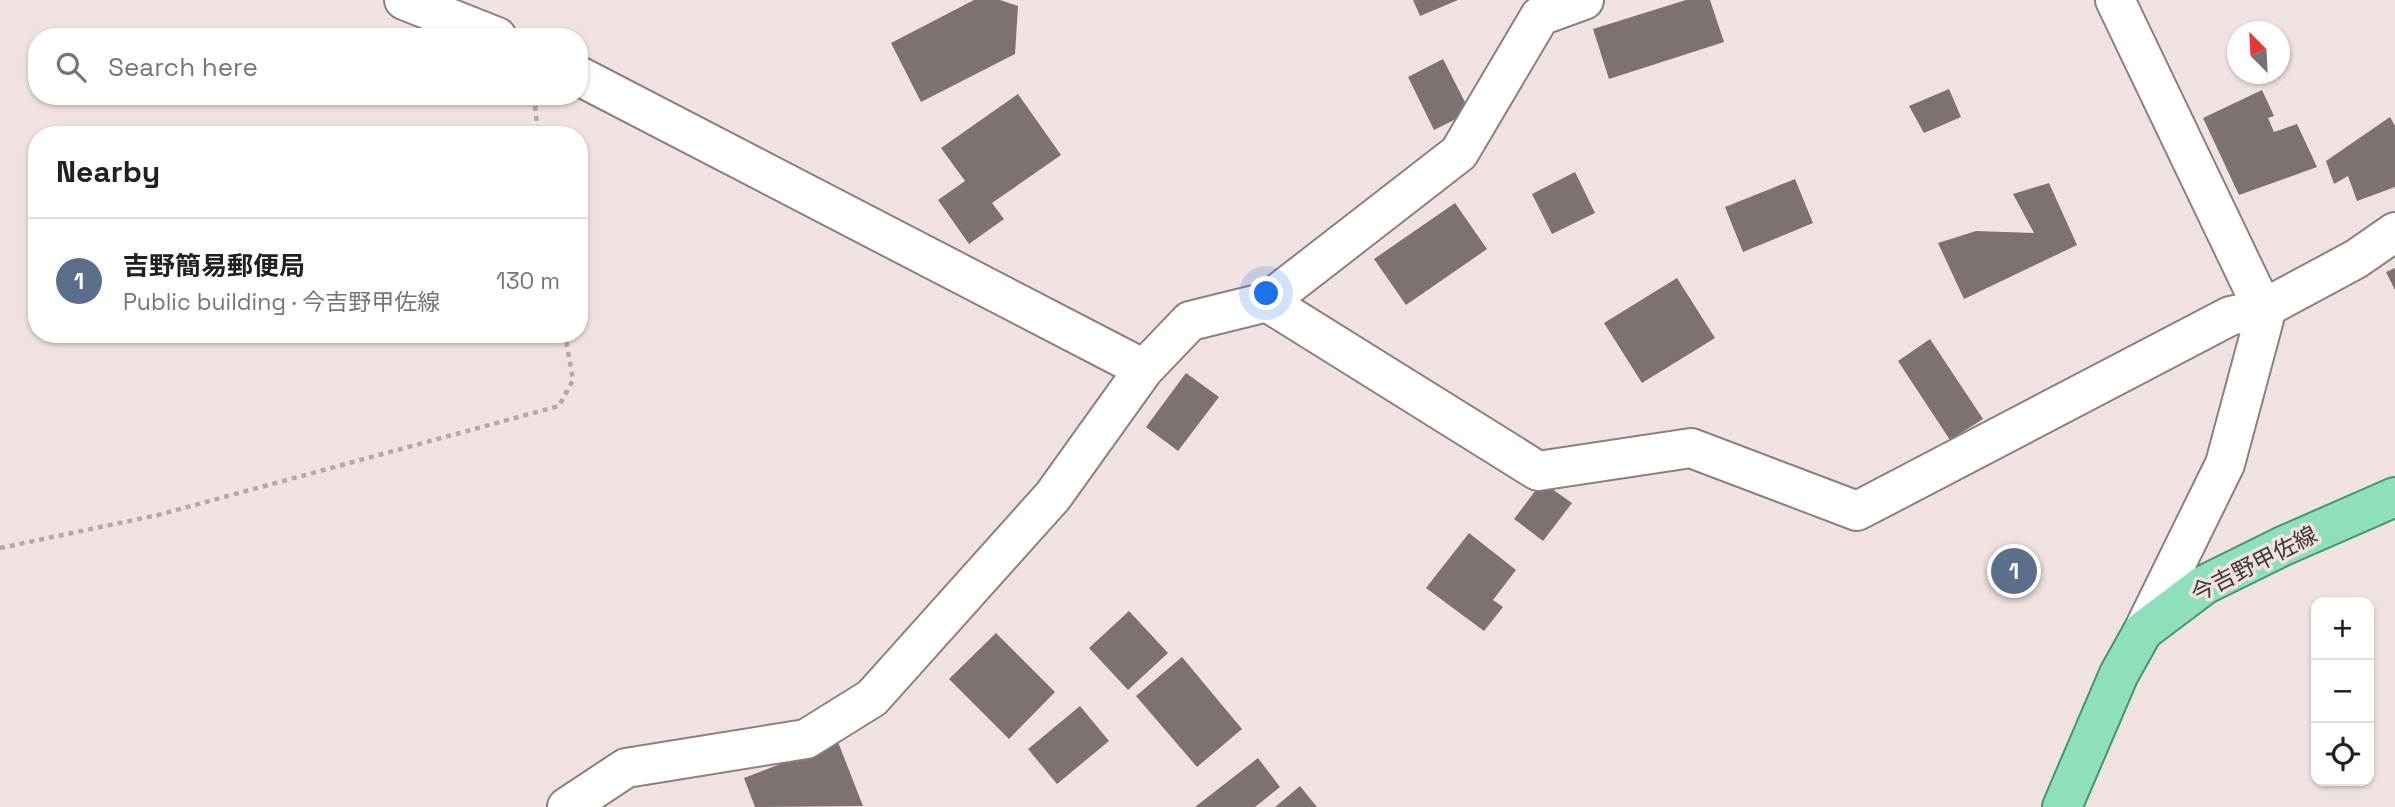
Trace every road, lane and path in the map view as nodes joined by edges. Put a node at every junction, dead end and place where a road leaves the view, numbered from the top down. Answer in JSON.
{"nodes":[{"id":1,"x":404,"y":0,"type":"edge"},
{"id":2,"x":1584,"y":0,"type":"edge"},
{"id":3,"x":2115,"y":0,"type":"edge"},
{"id":4,"x":474,"y":28,"type":"edge"},
{"id":5,"x":588,"y":81,"type":"edge"},
{"id":6,"x":535,"y":105,"type":"edge"},
{"id":7,"x":537,"y":126,"type":"edge"},
{"id":8,"x":2395,"y":232,"type":"edge"},
{"id":9,"x":1267,"y":302,"type":"junction"},
{"id":10,"x":2263,"y":309,"type":"junction"},
{"id":11,"x":567,"y":343,"type":"edge"},
{"id":12,"x":1144,"y":369,"type":"junction"},
{"id":13,"x":2395,"y":497,"type":"edge"},
{"id":14,"x":0,"y":548,"type":"edge"},
{"id":15,"x":2143,"y":631,"type":"junction"},
{"id":16,"x":567,"y":807,"type":"edge"},
{"id":17,"x":2062,"y":807,"type":"edge"}],
"edges":[{"from":1,"to":4,"type":"street"},
{"from":2,"to":9,"type":"street"},
{"from":3,"to":10,"type":"street"},
{"from":5,"to":12,"type":"street"},
{"from":6,"to":7,"type":"path"},
{"from":8,"to":10,"type":"street"},
{"from":9,"to":10,"type":"street"},
{"from":9,"to":12,"type":"street"},
{"from":10,"to":15,"type":"street"},
{"from":11,"to":14,"type":"path"},
{"from":12,"to":16,"type":"street"},
{"from":13,"to":15,"type":"main road","name":"今吉野甲佐線"},
{"from":15,"to":17,"type":"main road","name":"今吉野甲佐線"}]}
